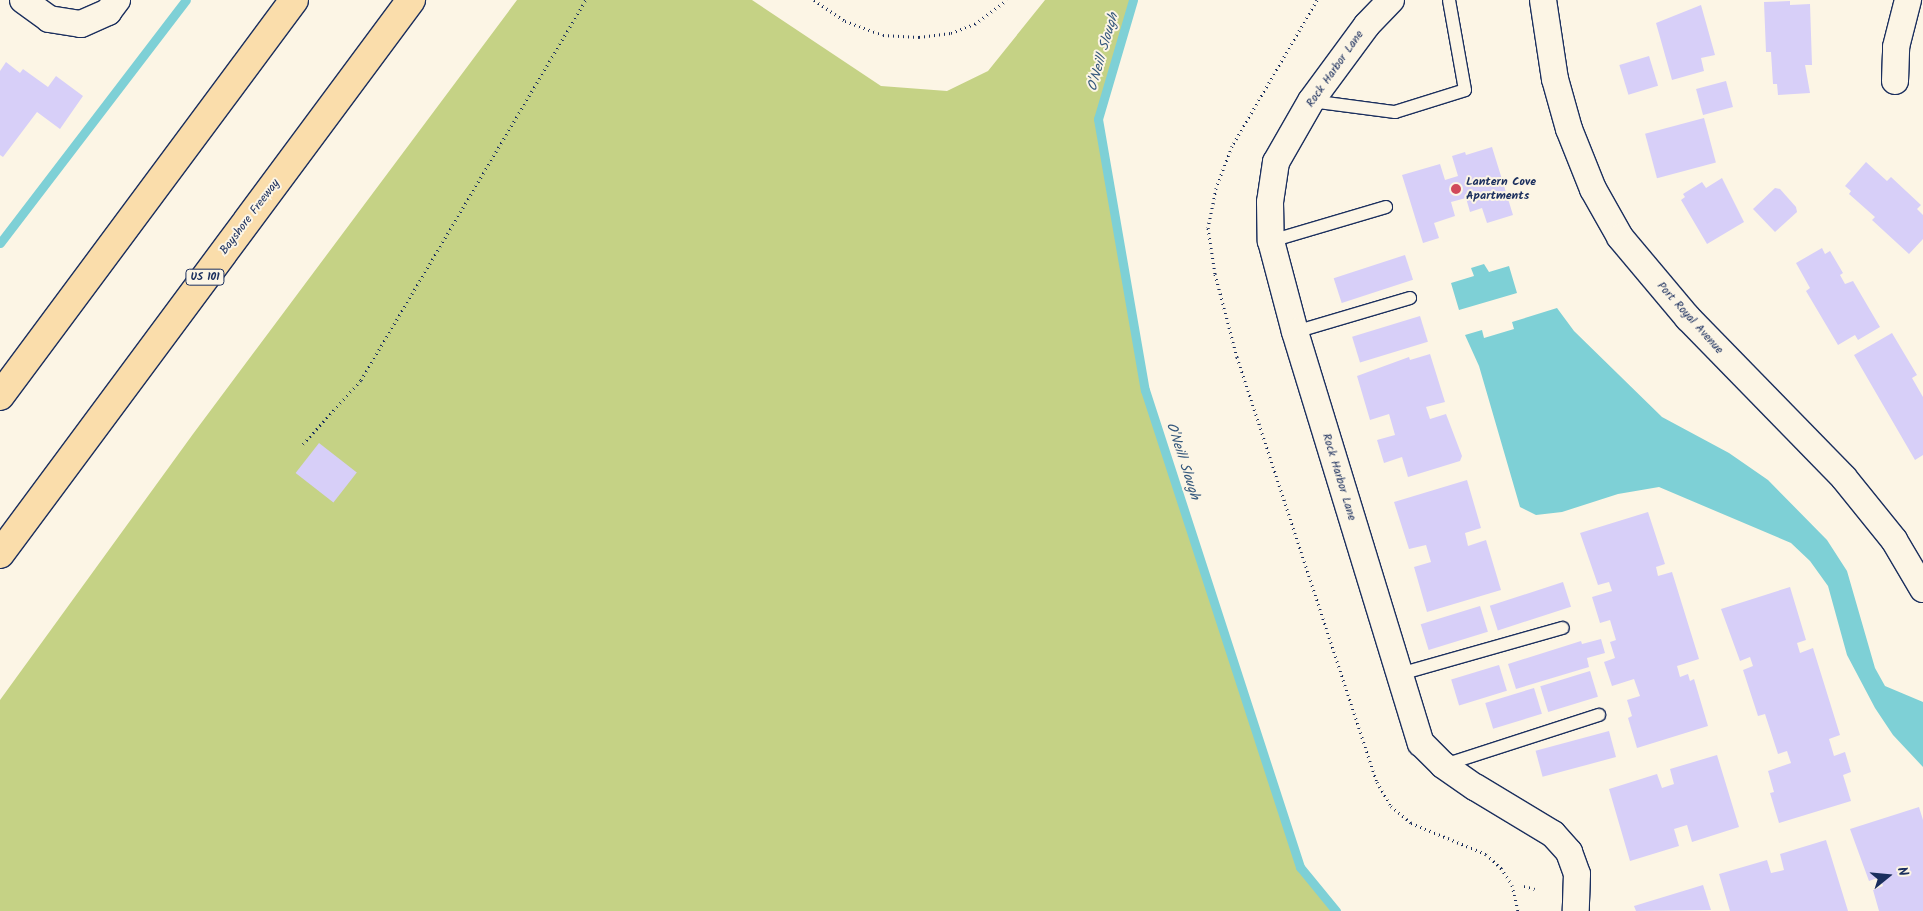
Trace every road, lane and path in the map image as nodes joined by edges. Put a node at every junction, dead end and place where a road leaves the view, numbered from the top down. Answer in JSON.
{"nodes":[{"id":1,"x":23,"y":0,"type":"edge"},
{"id":2,"x":116,"y":0,"type":"edge"},
{"id":3,"x":294,"y":0,"type":"edge"},
{"id":4,"x":411,"y":0,"type":"edge"},
{"id":5,"x":586,"y":0,"type":"edge"},
{"id":6,"x":814,"y":0,"type":"edge"},
{"id":7,"x":1007,"y":0,"type":"edge"},
{"id":8,"x":1391,"y":0,"type":"edge"},
{"id":9,"x":1449,"y":0,"type":"edge"},
{"id":10,"x":1543,"y":0,"type":"edge"},
{"id":11,"x":1908,"y":0,"type":"edge"},
{"id":12,"x":1895,"y":80,"type":"dead end"},
{"id":13,"x":1311,"y":101,"type":"junction"},
{"id":14,"x":1386,"y":207,"type":"dead end"},
{"id":15,"x":1271,"y":241,"type":"junction"},
{"id":16,"x":1410,"y":298,"type":"dead end"},
{"id":17,"x":1295,"y":332,"type":"junction"},
{"id":18,"x":0,"y":396,"type":"edge"},
{"id":19,"x":303,"y":444,"type":"dead end"},
{"id":20,"x":0,"y":554,"type":"edge"},
{"id":21,"x":1923,"y":589,"type":"edge"},
{"id":22,"x":1563,"y":628,"type":"dead end"},
{"id":23,"x":1400,"y":674,"type":"junction"},
{"id":24,"x":1598,"y":716,"type":"dead end"},
{"id":25,"x":1444,"y":765,"type":"junction"},
{"id":26,"x":1524,"y":886,"type":"dead end"},
{"id":27,"x":1535,"y":889,"type":"dead end"},
{"id":28,"x":1576,"y":911,"type":"edge"}],
"edges":[{"from":1,"to":2,"type":"street"},
{"from":3,"to":18,"type":"highway"},
{"from":4,"to":20,"type":"highway","name":"Bayshore Freeway","number":"US 101"},
{"from":5,"to":19,"type":"path"},
{"from":6,"to":7,"type":"path"},
{"from":8,"to":13,"type":"street","name":"Rock Harbor Lane"},
{"from":9,"to":13,"type":"lane"},
{"from":10,"to":21,"type":"street","name":"Port Royal Avenue"},
{"from":11,"to":12,"type":"street"},
{"from":13,"to":15,"type":"street","name":"Rock Harbor Lane"},
{"from":14,"to":15,"type":"lane"},
{"from":15,"to":17,"type":"street","name":"Rock Harbor Lane"},
{"from":16,"to":17,"type":"lane"},
{"from":17,"to":23,"type":"street","name":"Rock Harbor Lane"},
{"from":22,"to":23,"type":"lane"},
{"from":23,"to":25,"type":"street","name":"Rock Harbor Lane"},
{"from":24,"to":25,"type":"lane"},
{"from":25,"to":28,"type":"street","name":"Rock Harbor Lane"},
{"from":26,"to":27,"type":"path"}]}
